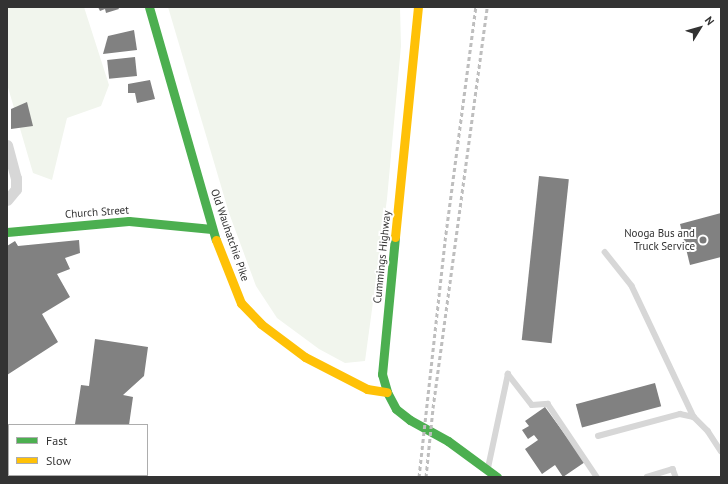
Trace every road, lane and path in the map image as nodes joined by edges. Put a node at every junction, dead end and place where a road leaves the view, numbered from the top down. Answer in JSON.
{"nodes":[{"id":1,"x":150,"y":7,"type":"edge"},
{"id":2,"x":418,"y":7,"type":"edge"},
{"id":3,"x":7,"y":145,"type":"edge"},
{"id":4,"x":7,"y":200,"type":"edge"},
{"id":5,"x":212,"y":229,"type":"junction"},
{"id":6,"x":7,"y":232,"type":"edge"},
{"id":7,"x":605,"y":252,"type":"dead end"},
{"id":8,"x":387,"y":392,"type":"junction"},
{"id":9,"x":694,"y":417,"type":"junction"},
{"id":10,"x":598,"y":436,"type":"dead end"},
{"id":11,"x":721,"y":451,"type":"edge"},
{"id":12,"x":487,"y":470,"type":"junction"},
{"id":13,"x":497,"y":477,"type":"edge"},
{"id":14,"x":597,"y":477,"type":"edge"},
{"id":15,"x":647,"y":477,"type":"edge"},
{"id":16,"x":676,"y":477,"type":"edge"}],
"edges":[{"from":1,"to":5,"type":"street","name":"Old Wauhatchie Pike"},
{"from":2,"to":8,"type":"street","name":"Cummings Highway"},
{"from":3,"to":4,"type":"street"},
{"from":5,"to":6,"type":"street","name":"Church Street"},
{"from":5,"to":8,"type":"street","name":"Old Wauhatchie Pike"},
{"from":7,"to":9,"type":"lane"},
{"from":8,"to":12,"type":"street","name":"Cummings Highway"},
{"from":9,"to":10,"type":"lane"},
{"from":9,"to":11,"type":"lane"},
{"from":12,"to":13,"type":"street","name":"Cummings Highway"},
{"from":12,"to":14,"type":"lane"},
{"from":15,"to":16,"type":"lane"}]}
